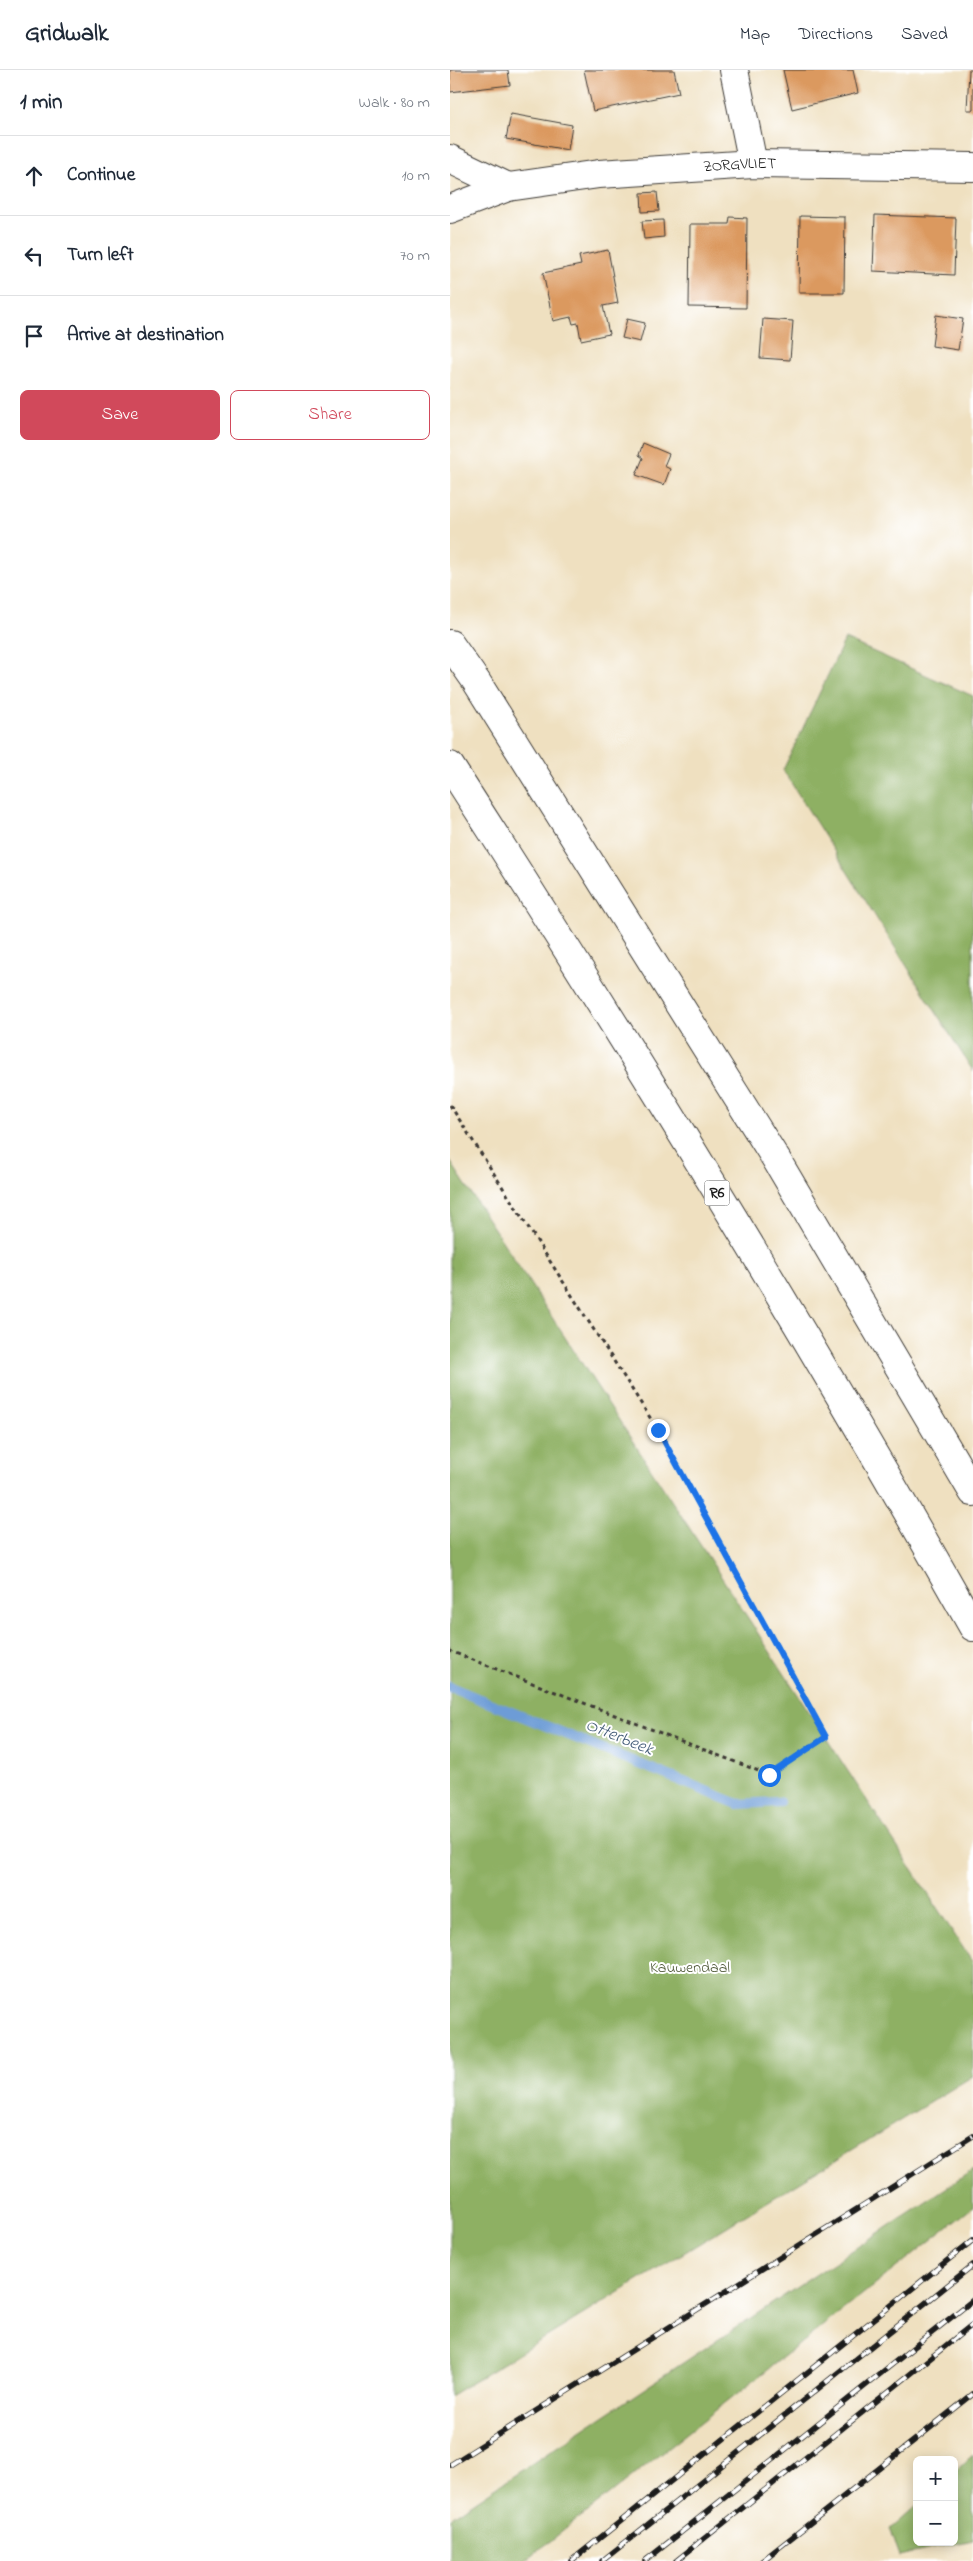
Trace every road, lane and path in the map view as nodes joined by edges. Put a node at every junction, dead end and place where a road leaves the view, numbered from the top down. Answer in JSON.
{"nodes":[{"id":1,"x":734,"y":70,"type":"edge"},
{"id":2,"x":450,"y":159,"type":"edge"},
{"id":3,"x":753,"y":164,"type":"junction"},
{"id":4,"x":973,"y":167,"type":"edge"},
{"id":5,"x":508,"y":187,"type":"junction"},
{"id":6,"x":450,"y":209,"type":"edge"},
{"id":7,"x":450,"y":644,"type":"edge"},
{"id":8,"x":450,"y":766,"type":"edge"},
{"id":9,"x":450,"y":1105,"type":"edge"},
{"id":10,"x":973,"y":1492,"type":"edge"},
{"id":11,"x":973,"y":1626,"type":"edge"},
{"id":12,"x":450,"y":1651,"type":"edge"}],
"edges":[{"from":1,"to":3,"type":"main road"},
{"from":2,"to":5,"type":"main road"},
{"from":3,"to":4,"type":"main road","name":"ZORGVLIET"},
{"from":3,"to":5,"type":"main road","name":"ZORGVLIET"},
{"from":5,"to":6,"type":"main road","name":"ZORGVLIET"},
{"from":7,"to":10,"type":"main road"},
{"from":8,"to":11,"type":"main road","number":"R6"},
{"from":9,"to":12,"type":"path"}]}
